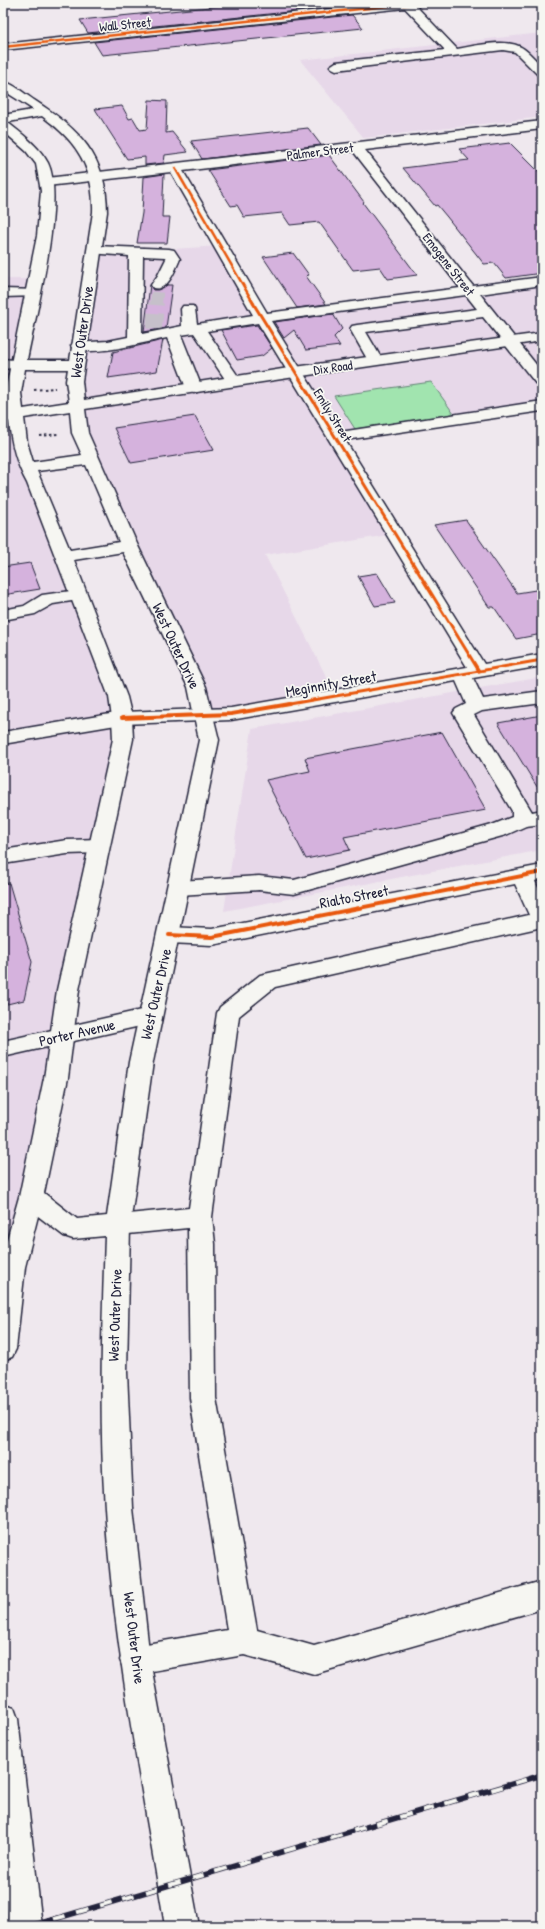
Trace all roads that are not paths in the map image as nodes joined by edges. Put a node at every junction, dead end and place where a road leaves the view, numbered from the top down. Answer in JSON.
{"nodes":[{"id":1,"x":411,"y":3,"type":"edge"},
{"id":2,"x":3,"y":47,"type":"edge"},
{"id":3,"x":452,"y":50,"type":"junction"},
{"id":4,"x":336,"y":66,"type":"dead end"},
{"id":5,"x":542,"y":72,"type":"edge"},
{"id":6,"x":3,"y":85,"type":"edge"},
{"id":7,"x":44,"y":112,"type":"junction"},
{"id":8,"x":3,"y":119,"type":"edge"},
{"id":9,"x":3,"y":125,"type":"edge"},
{"id":10,"x":536,"y":126,"type":"edge"},
{"id":11,"x":542,"y":138,"type":"edge"},
{"id":12,"x":356,"y":147,"type":"junction"},
{"id":13,"x":175,"y":168,"type":"junction"},
{"id":14,"x":98,"y":177,"type":"junction"},
{"id":15,"x":47,"y":182,"type":"junction"},
{"id":16,"x":95,"y":250,"type":"junction"},
{"id":17,"x":136,"y":252,"type":"junction"},
{"id":18,"x":542,"y":281,"type":"edge"},
{"id":19,"x":158,"y":285,"type":"tunnel mouth"},
{"id":20,"x":469,"y":290,"type":"junction"},
{"id":21,"x":3,"y":293,"type":"edge"},
{"id":22,"x":33,"y":293,"type":"junction"},
{"id":23,"x":188,"y":309,"type":"dead end"},
{"id":24,"x":487,"y":312,"type":"junction"},
{"id":25,"x":262,"y":318,"type":"junction"},
{"id":26,"x":194,"y":329,"type":"junction"},
{"id":27,"x":172,"y":332,"type":"junction"},
{"id":28,"x":542,"y":337,"type":"edge"},
{"id":29,"x":135,"y":339,"type":"junction"},
{"id":30,"x":510,"y":342,"type":"junction"},
{"id":31,"x":78,"y":346,"type":"junction"},
{"id":32,"x":375,"y":361,"type":"junction"},
{"id":33,"x":3,"y":364,"type":"edge"},
{"id":34,"x":19,"y":364,"type":"junction"},
{"id":35,"x":76,"y":365,"type":"junction"},
{"id":36,"x":295,"y":372,"type":"junction"},
{"id":37,"x":234,"y":382,"type":"junction"},
{"id":38,"x":542,"y":382,"type":"edge"},
{"id":39,"x":194,"y":388,"type":"junction"},
{"id":40,"x":76,"y":406,"type":"junction"},
{"id":41,"x":542,"y":406,"type":"edge"},
{"id":42,"x":9,"y":416,"type":"edge"},
{"id":43,"x":335,"y":437,"type":"junction"},
{"id":44,"x":91,"y":459,"type":"junction"},
{"id":45,"x":27,"y":468,"type":"junction"},
{"id":46,"x":129,"y":546,"type":"junction"},
{"id":47,"x":64,"y":556,"type":"junction"},
{"id":48,"x":80,"y":601,"type":"junction"},
{"id":49,"x":3,"y":615,"type":"edge"},
{"id":50,"x":542,"y":660,"type":"edge"},
{"id":51,"x":470,"y":672,"type":"junction"},
{"id":52,"x":542,"y":697,"type":"edge"},
{"id":53,"x":477,"y":706,"type":"junction"},
{"id":54,"x":204,"y":715,"type":"junction"},
{"id":55,"x":122,"y":718,"type":"junction"},
{"id":56,"x":3,"y":738,"type":"edge"},
{"id":57,"x":532,"y":818,"type":"edge"},
{"id":58,"x":99,"y":846,"type":"junction"},
{"id":59,"x":3,"y":857,"type":"edge"},
{"id":60,"x":532,"y":874,"type":"edge"},
{"id":61,"x":179,"y":888,"type":"junction"},
{"id":62,"x":542,"y":920,"type":"edge"},
{"id":63,"x":169,"y":935,"type":"junction"},
{"id":64,"x":150,"y":1016,"type":"junction"},
{"id":65,"x":61,"y":1037,"type":"junction"},
{"id":66,"x":3,"y":1049,"type":"edge"},
{"id":67,"x":31,"y":1197,"type":"junction"},
{"id":68,"x":200,"y":1216,"type":"junction"},
{"id":69,"x":118,"y":1225,"type":"junction"},
{"id":70,"x":3,"y":1349,"type":"edge"},
{"id":71,"x":542,"y":1594,"type":"edge"},
{"id":72,"x":244,"y":1641,"type":"junction"},
{"id":73,"x":135,"y":1660,"type":"junction"},
{"id":74,"x":3,"y":1719,"type":"edge"},
{"id":75,"x":5,"y":1750,"type":"edge"},
{"id":76,"x":25,"y":1926,"type":"edge"},
{"id":77,"x":182,"y":1926,"type":"edge"}],
"edges":[{"from":1,"to":2,"type":"main road","name":"Wall Street"},
{"from":1,"to":3,"type":"main road"},
{"from":3,"to":4,"type":"main road"},
{"from":3,"to":5,"type":"main road"},
{"from":6,"to":7,"type":"main road","name":"West Outer Drive"},
{"from":7,"to":8,"type":"main road"},
{"from":7,"to":14,"type":"main road","name":"West Outer Drive"},
{"from":9,"to":15,"type":"main road"},
{"from":10,"to":11,"type":"main road"},
{"from":10,"to":12,"type":"main road","name":"Palmer Street"},
{"from":12,"to":13,"type":"main road","name":"Palmer Street"},
{"from":12,"to":20,"type":"main road","name":"Emogene Street"},
{"from":13,"to":14,"type":"main road","name":"Palmer Street"},
{"from":13,"to":25,"type":"main road","name":"Emily Street"},
{"from":14,"to":15,"type":"main road","name":"Palmer Street"},
{"from":14,"to":16,"type":"main road","name":"West Outer Drive"},
{"from":15,"to":22,"type":"main road"},
{"from":16,"to":17,"type":"main road"},
{"from":16,"to":31,"type":"main road","name":"West Outer Drive"},
{"from":17,"to":19,"type":"main road"},
{"from":17,"to":29,"type":"main road"},
{"from":18,"to":20,"type":"main road"},
{"from":20,"to":24,"type":"main road","name":"Emogene Street"},
{"from":20,"to":25,"type":"main road"},
{"from":21,"to":22,"type":"main road"},
{"from":22,"to":34,"type":"main road"},
{"from":23,"to":26,"type":"main road"},
{"from":24,"to":30,"type":"main road","name":"Emogene Street"},
{"from":24,"to":32,"type":"main road"},
{"from":25,"to":26,"type":"main road"},
{"from":25,"to":36,"type":"main road","name":"Emily Street"},
{"from":26,"to":27,"type":"main road"},
{"from":26,"to":37,"type":"main road"},
{"from":27,"to":29,"type":"main road"},
{"from":27,"to":39,"type":"main road"},
{"from":28,"to":30,"type":"main road","name":"Dix Road"},
{"from":29,"to":31,"type":"main road"},
{"from":30,"to":32,"type":"main road","name":"Dix Road"},
{"from":30,"to":38,"type":"main road","name":"Emogene Street"},
{"from":31,"to":35,"type":"main road","name":"West Outer Drive"},
{"from":32,"to":36,"type":"main road","name":"Dix Road"},
{"from":33,"to":34,"type":"main road"},
{"from":34,"to":35,"type":"main road"},
{"from":34,"to":42,"type":"main road"},
{"from":35,"to":40,"type":"main road","name":"West Outer Drive"},
{"from":36,"to":37,"type":"main road","name":"Dix Road"},
{"from":36,"to":43,"type":"main road","name":"Emily Street"},
{"from":37,"to":39,"type":"main road","name":"Dix Road"},
{"from":39,"to":40,"type":"main road","name":"Dix Road"},
{"from":40,"to":42,"type":"main road","name":"Dix Road"},
{"from":40,"to":44,"type":"main road","name":"West Outer Drive"},
{"from":41,"to":43,"type":"main road"},
{"from":42,"to":45,"type":"main road"},
{"from":43,"to":51,"type":"main road","name":"Emily Street"},
{"from":44,"to":45,"type":"main road"},
{"from":44,"to":46,"type":"main road","name":"West Outer Drive"},
{"from":45,"to":47,"type":"main road"},
{"from":46,"to":47,"type":"main road"},
{"from":46,"to":54,"type":"main road","name":"West Outer Drive"},
{"from":47,"to":48,"type":"main road"},
{"from":48,"to":49,"type":"main road"},
{"from":48,"to":55,"type":"main road"},
{"from":50,"to":51,"type":"main road","name":"Meginnity Street"},
{"from":51,"to":53,"type":"main road","name":"Emily Street"},
{"from":51,"to":54,"type":"main road","name":"Meginnity Street"},
{"from":52,"to":53,"type":"main road"},
{"from":53,"to":57,"type":"main road"},
{"from":54,"to":55,"type":"main road","name":"Meginnity Street"},
{"from":54,"to":61,"type":"main road","name":"West Outer Drive"},
{"from":55,"to":56,"type":"main road","name":"Meginnity Street"},
{"from":55,"to":58,"type":"main road"},
{"from":57,"to":61,"type":"main road"},
{"from":58,"to":59,"type":"main road"},
{"from":58,"to":65,"type":"main road"},
{"from":60,"to":62,"type":"main road"},
{"from":60,"to":63,"type":"main road","name":"Rialto Street"},
{"from":61,"to":63,"type":"main road","name":"West Outer Drive"},
{"from":62,"to":68,"type":"main road"},
{"from":63,"to":64,"type":"main road","name":"West Outer Drive"},
{"from":64,"to":65,"type":"main road","name":"Porter Avenue"},
{"from":64,"to":69,"type":"main road","name":"West Outer Drive"},
{"from":65,"to":66,"type":"main road","name":"Porter Avenue"},
{"from":65,"to":67,"type":"main road"},
{"from":67,"to":69,"type":"main road"},
{"from":67,"to":70,"type":"main road"},
{"from":68,"to":69,"type":"main road"},
{"from":68,"to":72,"type":"main road"},
{"from":69,"to":73,"type":"main road","name":"West Outer Drive"},
{"from":71,"to":72,"type":"main road"},
{"from":72,"to":73,"type":"main road"},
{"from":73,"to":77,"type":"main road","name":"West Outer Drive"},
{"from":74,"to":75,"type":"main road"},
{"from":75,"to":76,"type":"main road"}]}
